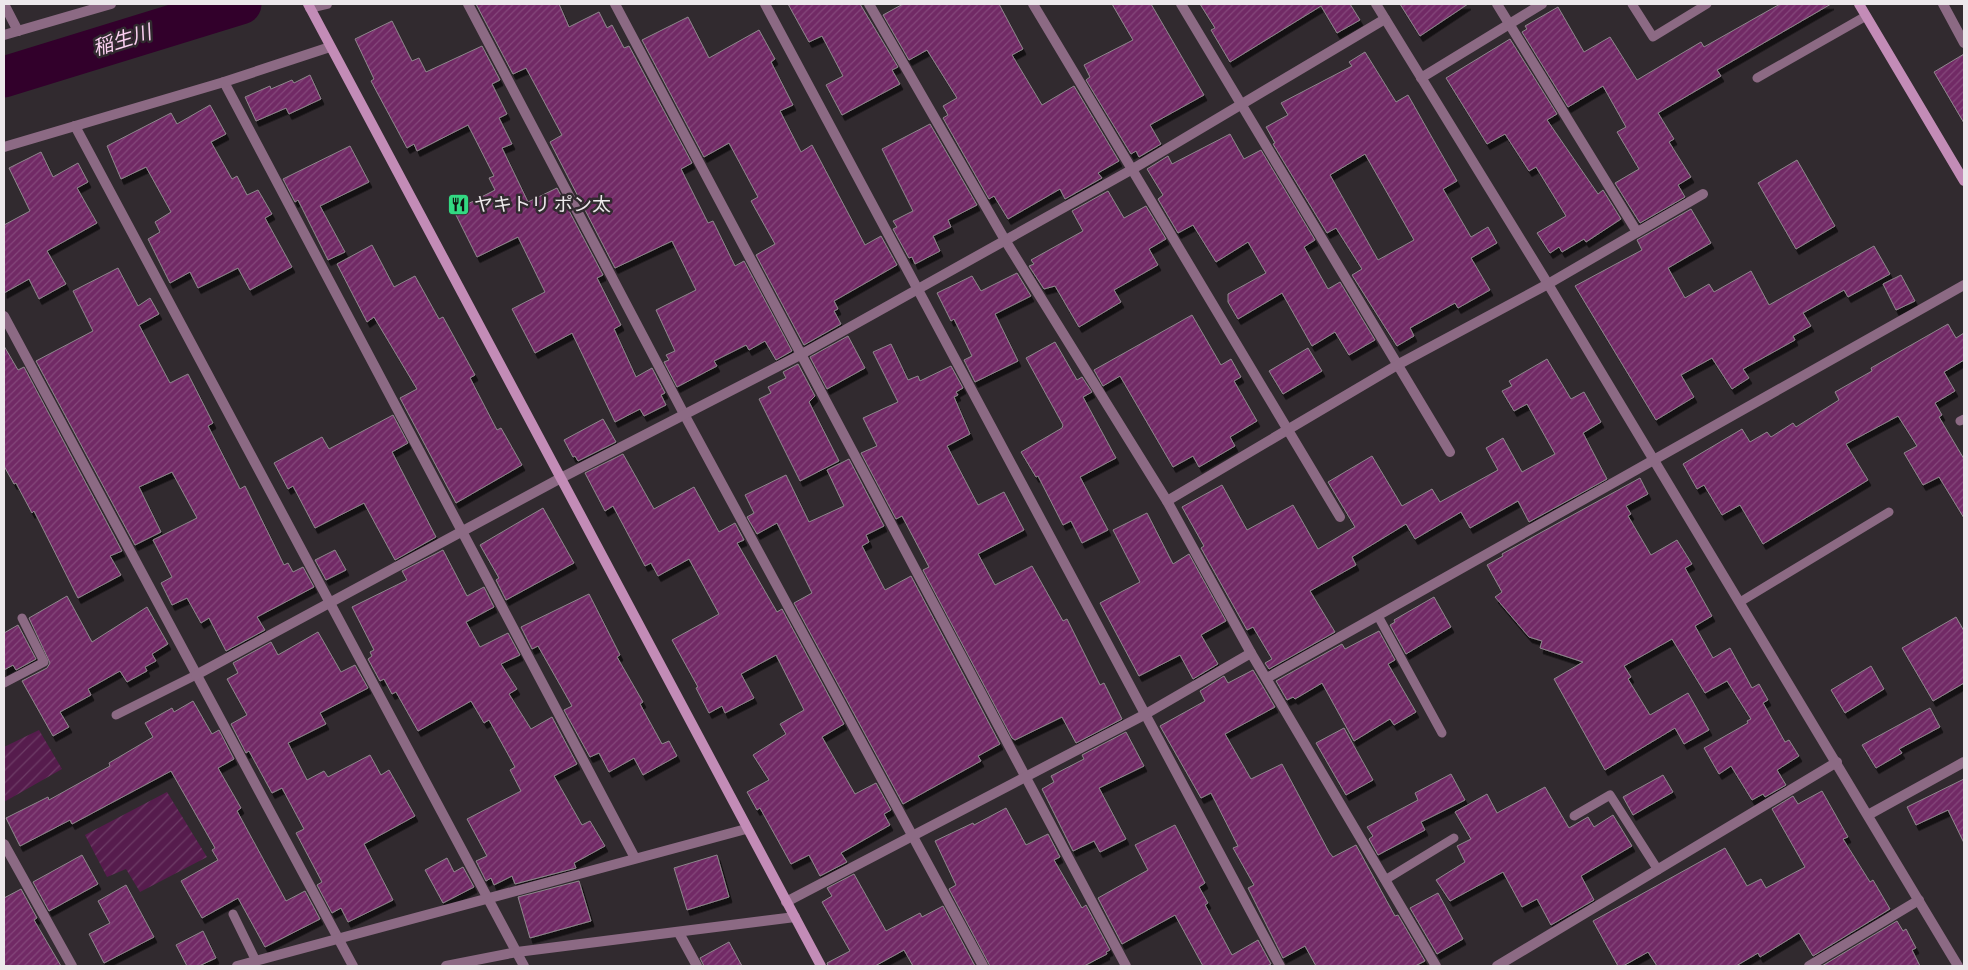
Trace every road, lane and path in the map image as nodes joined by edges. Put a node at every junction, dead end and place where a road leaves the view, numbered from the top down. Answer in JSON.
{"nodes":[{"id":1,"x":4,"y":4,"type":"edge"},
{"id":2,"x":111,"y":4,"type":"edge"},
{"id":3,"x":327,"y":4,"type":"edge"},
{"id":4,"x":468,"y":4,"type":"edge"},
{"id":5,"x":615,"y":4,"type":"edge"},
{"id":6,"x":765,"y":4,"type":"edge"},
{"id":7,"x":869,"y":4,"type":"edge"},
{"id":8,"x":1033,"y":4,"type":"edge"},
{"id":9,"x":1181,"y":4,"type":"edge"},
{"id":10,"x":1376,"y":4,"type":"edge"},
{"id":11,"x":1497,"y":4,"type":"edge"},
{"id":12,"x":1542,"y":4,"type":"edge"},
{"id":13,"x":1632,"y":4,"type":"edge"},
{"id":14,"x":1707,"y":4,"type":"edge"},
{"id":15,"x":1859,"y":4,"type":"edge"},
{"id":16,"x":1943,"y":4,"type":"edge"},
{"id":17,"x":309,"y":6,"type":"edge"},
{"id":18,"x":1866,"y":16,"type":"junction"},
{"id":19,"x":1385,"y":19,"type":"junction"},
{"id":20,"x":1508,"y":23,"type":"junction"},
{"id":21,"x":18,"y":31,"type":"junction"},
{"id":22,"x":4,"y":35,"type":"edge"},
{"id":23,"x":1964,"y":43,"type":"edge"},
{"id":24,"x":330,"y":47,"type":"junction"},
{"id":25,"x":1421,"y":78,"type":"junction"},
{"id":26,"x":1757,"y":78,"type":"dead end"},
{"id":27,"x":224,"y":82,"type":"junction"},
{"id":28,"x":1240,"y":104,"type":"junction"},
{"id":29,"x":75,"y":126,"type":"junction"},
{"id":30,"x":4,"y":147,"type":"edge"},
{"id":31,"x":1130,"y":170,"type":"junction"},
{"id":32,"x":1964,"y":182,"type":"edge"},
{"id":33,"x":1703,"y":194,"type":"dead end"},
{"id":34,"x":1637,"y":232,"type":"junction"},
{"id":35,"x":1005,"y":240,"type":"junction"},
{"id":36,"x":1548,"y":284,"type":"junction"},
{"id":37,"x":1964,"y":285,"type":"edge"},
{"id":38,"x":917,"y":289,"type":"junction"},
{"id":39,"x":4,"y":316,"type":"edge"},
{"id":40,"x":800,"y":355,"type":"junction"},
{"id":41,"x":1399,"y":364,"type":"junction"},
{"id":42,"x":684,"y":414,"type":"junction"},
{"id":43,"x":1287,"y":429,"type":"junction"},
{"id":44,"x":1450,"y":452,"type":"dead end"},
{"id":45,"x":1653,"y":460,"type":"junction"},
{"id":46,"x":559,"y":479,"type":"junction"},
{"id":47,"x":1167,"y":501,"type":"junction"},
{"id":48,"x":1889,"y":512,"type":"dead end"},
{"id":49,"x":1340,"y":517,"type":"dead end"},
{"id":50,"x":463,"y":533,"type":"junction"},
{"id":51,"x":1740,"y":602,"type":"junction"},
{"id":52,"x":330,"y":604,"type":"junction"},
{"id":53,"x":1378,"y":616,"type":"junction"},
{"id":54,"x":22,"y":618,"type":"dead end"},
{"id":55,"x":1251,"y":653,"type":"junction"},
{"id":56,"x":196,"y":675,"type":"junction"},
{"id":57,"x":1267,"y":678,"type":"junction"},
{"id":58,"x":4,"y":683,"type":"edge"},
{"id":59,"x":116,"y":715,"type":"dead end"},
{"id":60,"x":1144,"y":715,"type":"junction"},
{"id":61,"x":1442,"y":733,"type":"dead end"},
{"id":62,"x":1837,"y":762,"type":"junction"},
{"id":63,"x":1964,"y":762,"type":"edge"},
{"id":64,"x":1024,"y":776,"type":"junction"},
{"id":65,"x":1868,"y":815,"type":"junction"},
{"id":66,"x":1574,"y":816,"type":"dead end"},
{"id":67,"x":746,"y":829,"type":"junction"},
{"id":68,"x":913,"y":836,"type":"junction"},
{"id":69,"x":1454,"y":838,"type":"dead end"},
{"id":70,"x":4,"y":844,"type":"edge"},
{"id":71,"x":635,"y":858,"type":"junction"},
{"id":72,"x":1658,"y":870,"type":"junction"},
{"id":73,"x":1386,"y":880,"type":"junction"},
{"id":74,"x":487,"y":899,"type":"junction"},
{"id":75,"x":1919,"y":900,"type":"junction"},
{"id":76,"x":786,"y":902,"type":"junction"},
{"id":77,"x":233,"y":914,"type":"dead end"},
{"id":78,"x":795,"y":917,"type":"junction"},
{"id":79,"x":679,"y":933,"type":"junction"},
{"id":80,"x":338,"y":938,"type":"junction"},
{"id":81,"x":517,"y":952,"type":"junction"},
{"id":82,"x":256,"y":961,"type":"junction"},
{"id":83,"x":72,"y":966,"type":"edge"},
{"id":84,"x":236,"y":966,"type":"edge"},
{"id":85,"x":353,"y":966,"type":"edge"},
{"id":86,"x":446,"y":966,"type":"edge"},
{"id":87,"x":524,"y":966,"type":"edge"},
{"id":88,"x":697,"y":966,"type":"edge"},
{"id":89,"x":821,"y":966,"type":"edge"},
{"id":90,"x":983,"y":966,"type":"edge"},
{"id":91,"x":1126,"y":966,"type":"edge"},
{"id":92,"x":1280,"y":966,"type":"edge"},
{"id":93,"x":1436,"y":966,"type":"edge"},
{"id":94,"x":1497,"y":966,"type":"edge"},
{"id":95,"x":1809,"y":966,"type":"edge"},
{"id":96,"x":1958,"y":966,"type":"edge"}],
"edges":[{"from":1,"to":21,"type":"street"},
{"from":2,"to":21,"type":"street"},
{"from":3,"to":17,"type":"street"},
{"from":4,"to":42,"type":"street"},
{"from":5,"to":40,"type":"street"},
{"from":6,"to":38,"type":"street"},
{"from":7,"to":35,"type":"street"},
{"from":8,"to":31,"type":"street"},
{"from":9,"to":28,"type":"street"},
{"from":10,"to":19,"type":"street"},
{"from":11,"to":20,"type":"street"},
{"from":12,"to":20,"type":"street"},
{"from":13,"to":14,"type":"lane"},
{"from":15,"to":18,"type":"street"},
{"from":16,"to":23,"type":"street"},
{"from":17,"to":24,"type":"street"},
{"from":18,"to":26,"type":"lane"},
{"from":18,"to":32,"type":"street"},
{"from":19,"to":25,"type":"street"},
{"from":19,"to":28,"type":"street"},
{"from":20,"to":25,"type":"street"},
{"from":20,"to":34,"type":"street"},
{"from":21,"to":22,"type":"street"},
{"from":24,"to":27,"type":"street"},
{"from":24,"to":46,"type":"street"},
{"from":25,"to":36,"type":"street"},
{"from":27,"to":29,"type":"street"},
{"from":27,"to":50,"type":"street"},
{"from":28,"to":31,"type":"street"},
{"from":28,"to":41,"type":"street"},
{"from":29,"to":30,"type":"street"},
{"from":29,"to":52,"type":"street"},
{"from":31,"to":35,"type":"street"},
{"from":31,"to":43,"type":"street"},
{"from":33,"to":34,"type":"street"},
{"from":34,"to":36,"type":"street"},
{"from":35,"to":38,"type":"street"},
{"from":35,"to":47,"type":"street"},
{"from":36,"to":41,"type":"street"},
{"from":36,"to":45,"type":"street"},
{"from":37,"to":45,"type":"street"},
{"from":38,"to":40,"type":"street"},
{"from":38,"to":60,"type":"street"},
{"from":39,"to":56,"type":"street"},
{"from":40,"to":42,"type":"street"},
{"from":40,"to":64,"type":"street"},
{"from":41,"to":43,"type":"street"},
{"from":41,"to":44,"type":"street"},
{"from":42,"to":46,"type":"street"},
{"from":42,"to":68,"type":"street"},
{"from":43,"to":47,"type":"street"},
{"from":43,"to":49,"type":"street"},
{"from":45,"to":51,"type":"street"},
{"from":45,"to":53,"type":"street"},
{"from":46,"to":50,"type":"street"},
{"from":46,"to":67,"type":"street"},
{"from":47,"to":55,"type":"street"},
{"from":48,"to":51,"type":"lane"},
{"from":50,"to":52,"type":"street"},
{"from":50,"to":71,"type":"street"},
{"from":51,"to":62,"type":"street"},
{"from":52,"to":56,"type":"street"},
{"from":52,"to":74,"type":"street"},
{"from":53,"to":57,"type":"street"},
{"from":53,"to":61,"type":"lane"},
{"from":54,"to":58,"type":"lane"},
{"from":55,"to":57,"type":"street"},
{"from":55,"to":60,"type":"street"},
{"from":56,"to":59,"type":"lane"},
{"from":56,"to":80,"type":"street"},
{"from":57,"to":73,"type":"street"},
{"from":60,"to":64,"type":"street"},
{"from":60,"to":92,"type":"street"},
{"from":62,"to":65,"type":"street"},
{"from":62,"to":72,"type":"street"},
{"from":63,"to":65,"type":"street"},
{"from":64,"to":68,"type":"street"},
{"from":64,"to":91,"type":"street"},
{"from":65,"to":75,"type":"street"},
{"from":66,"to":72,"type":"lane"},
{"from":67,"to":71,"type":"street"},
{"from":67,"to":76,"type":"street"},
{"from":68,"to":76,"type":"street"},
{"from":68,"to":90,"type":"street"},
{"from":69,"to":73,"type":"lane"},
{"from":70,"to":83,"type":"street"},
{"from":71,"to":74,"type":"street"},
{"from":72,"to":94,"type":"street"},
{"from":73,"to":93,"type":"street"},
{"from":74,"to":80,"type":"street"},
{"from":74,"to":81,"type":"street"},
{"from":75,"to":95,"type":"street"},
{"from":75,"to":96,"type":"street"},
{"from":76,"to":78,"type":"street"},
{"from":77,"to":82,"type":"lane"},
{"from":78,"to":79,"type":"street"},
{"from":78,"to":89,"type":"street"},
{"from":79,"to":81,"type":"street"},
{"from":79,"to":88,"type":"street"},
{"from":80,"to":82,"type":"street"},
{"from":80,"to":85,"type":"street"},
{"from":81,"to":86,"type":"street"},
{"from":81,"to":87,"type":"street"},
{"from":82,"to":84,"type":"street"}]}
